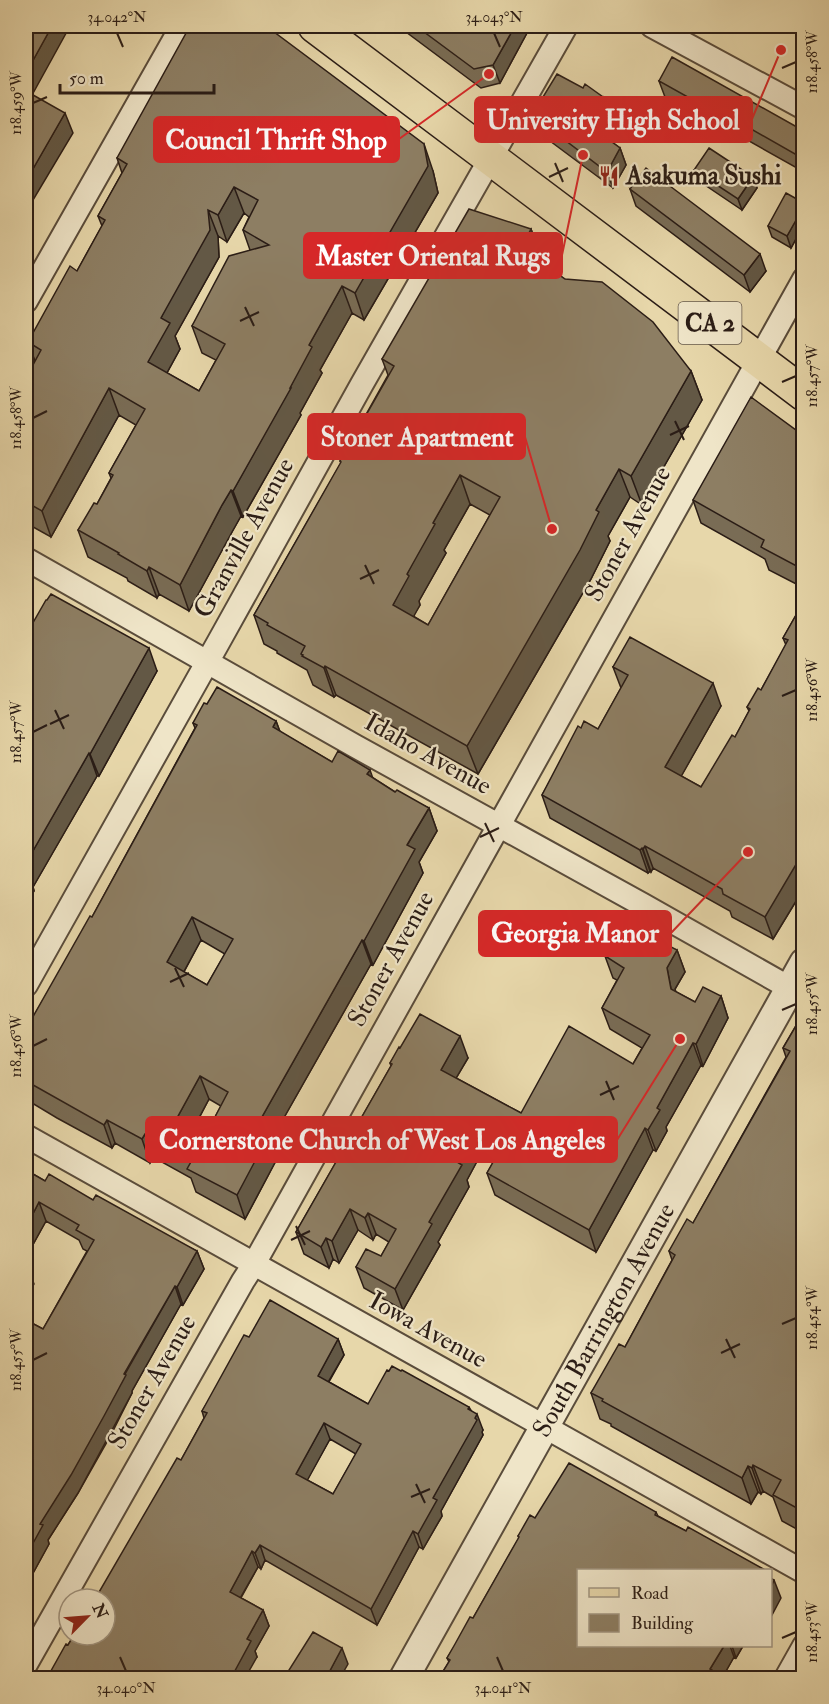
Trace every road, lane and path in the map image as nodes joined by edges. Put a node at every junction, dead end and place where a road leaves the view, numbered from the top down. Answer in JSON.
{"nodes":[{"id":1,"x":182,"y":26,"type":"edge"},
{"id":2,"x":315,"y":26,"type":"edge"},
{"id":3,"x":566,"y":26,"type":"edge"},
{"id":4,"x":652,"y":26,"type":"edge"},
{"id":5,"x":804,"y":108,"type":"edge"},
{"id":6,"x":491,"y":158,"type":"junction"},
{"id":7,"x":804,"y":279,"type":"edge"},
{"id":8,"x":26,"y":301,"type":"edge"},
{"id":9,"x":759,"y":360,"type":"junction"},
{"id":10,"x":804,"y":394,"type":"edge"},
{"id":11,"x":26,"y":559,"type":"edge"},
{"id":12,"x":208,"y":662,"type":"junction"},
{"id":13,"x":498,"y":826,"type":"junction"},
{"id":14,"x":804,"y":963,"type":"edge"},
{"id":15,"x":26,"y":985,"type":"edge"},
{"id":16,"x":796,"y":992,"type":"edge"},
{"id":17,"x":26,"y":1136,"type":"edge"},
{"id":18,"x":254,"y":1264,"type":"junction"},
{"id":19,"x":544,"y":1427,"type":"junction"},
{"id":20,"x":804,"y":1572,"type":"edge"},
{"id":21,"x":804,"y":1647,"type":"edge"},
{"id":22,"x":26,"y":1664,"type":"edge"},
{"id":23,"x":404,"y":1678,"type":"edge"},
{"id":24,"x":786,"y":1678,"type":"edge"}],
"edges":[{"from":1,"to":8,"type":"street"},
{"from":2,"to":6,"type":"main road","number":"CA 2"},
{"from":3,"to":6,"type":"street","name":"Granville Avenue"},
{"from":4,"to":5,"type":"street"},
{"from":6,"to":9,"type":"main road","number":"CA 2"},
{"from":6,"to":12,"type":"street","name":"Granville Avenue"},
{"from":7,"to":9,"type":"street","name":"Stoner Avenue"},
{"from":9,"to":10,"type":"main road","number":"CA 2"},
{"from":9,"to":13,"type":"street","name":"Stoner Avenue"},
{"from":11,"to":12,"type":"street","name":"Idaho Avenue"},
{"from":12,"to":13,"type":"street","name":"Idaho Avenue"},
{"from":12,"to":15,"type":"street","name":"Granville Avenue"},
{"from":13,"to":16,"type":"street","name":"Idaho Avenue"},
{"from":13,"to":18,"type":"street","name":"Stoner Avenue"},
{"from":14,"to":16,"type":"street","name":"South Barrington Avenue"},
{"from":16,"to":19,"type":"street","name":"South Barrington Avenue"},
{"from":17,"to":18,"type":"street","name":"Iowa Avenue"},
{"from":18,"to":19,"type":"street","name":"Iowa Avenue"},
{"from":18,"to":22,"type":"street","name":"Stoner Avenue"},
{"from":19,"to":20,"type":"street","name":"Iowa Avenue"},
{"from":19,"to":23,"type":"street","name":"South Barrington Avenue"},
{"from":21,"to":24,"type":"street"}]}
